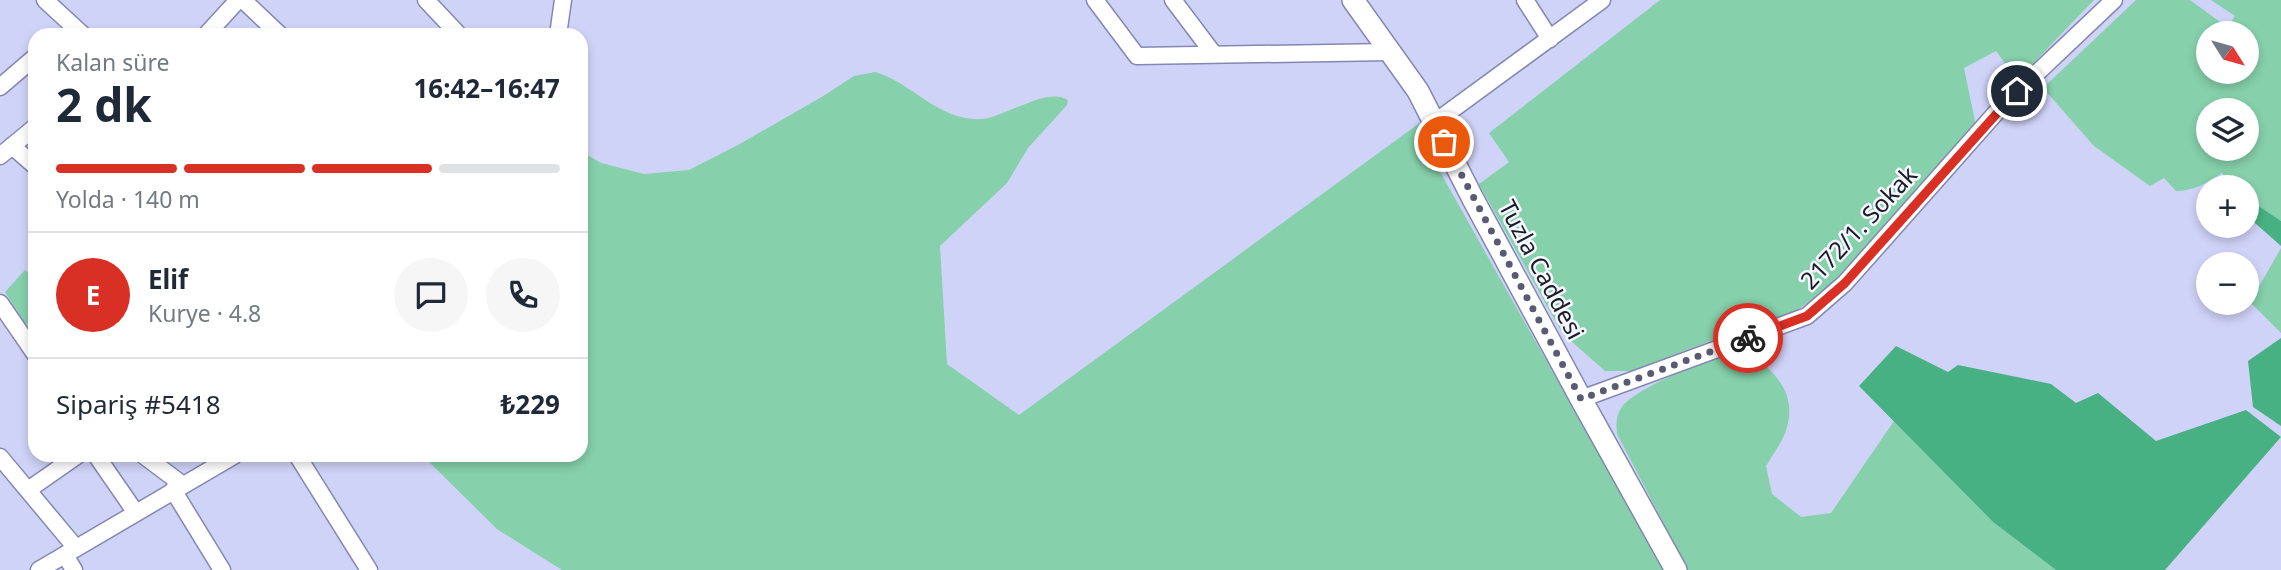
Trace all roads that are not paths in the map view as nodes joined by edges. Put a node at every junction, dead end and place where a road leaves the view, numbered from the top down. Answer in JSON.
{"nodes":[{"id":1,"x":45,"y":0,"type":"edge"},
{"id":2,"x":240,"y":0,"type":"edge"},
{"id":3,"x":426,"y":0,"type":"edge"},
{"id":4,"x":563,"y":0,"type":"edge"},
{"id":5,"x":1095,"y":0,"type":"edge"},
{"id":6,"x":1173,"y":0,"type":"edge"},
{"id":7,"x":1353,"y":0,"type":"edge"},
{"id":8,"x":1525,"y":0,"type":"edge"},
{"id":9,"x":1602,"y":0,"type":"edge"},
{"id":10,"x":2113,"y":0,"type":"edge"},
{"id":11,"x":69,"y":28,"type":"edge"},
{"id":12,"x":213,"y":28,"type":"edge"},
{"id":13,"x":272,"y":28,"type":"edge"},
{"id":14,"x":452,"y":28,"type":"edge"},
{"id":15,"x":559,"y":28,"type":"edge"},
{"id":16,"x":1550,"y":38,"type":"junction"},
{"id":17,"x":1390,"y":52,"type":"junction"},
{"id":18,"x":1213,"y":53,"type":"junction"},
{"id":19,"x":28,"y":63,"type":"edge"},
{"id":20,"x":0,"y":87,"type":"edge"},
{"id":21,"x":1434,"y":123,"type":"junction"},
{"id":22,"x":28,"y":133,"type":"edge"},
{"id":23,"x":6,"y":151,"type":"edge"},
{"id":24,"x":28,"y":162,"type":"edge"},
{"id":25,"x":0,"y":303,"type":"edge"},
{"id":26,"x":28,"y":343,"type":"edge"},
{"id":27,"x":1581,"y":399,"type":"junction"},
{"id":28,"x":0,"y":457,"type":"edge"},
{"id":29,"x":68,"y":462,"type":"edge"},
{"id":30,"x":101,"y":462,"type":"edge"},
{"id":31,"x":150,"y":462,"type":"edge"},
{"id":32,"x":223,"y":462,"type":"edge"},
{"id":33,"x":301,"y":462,"type":"edge"},
{"id":34,"x":178,"y":488,"type":"junction"},
{"id":35,"x":28,"y":490,"type":"junction"},
{"id":36,"x":136,"y":513,"type":"junction"},
{"id":37,"x":71,"y":552,"type":"junction"},
{"id":38,"x":39,"y":570,"type":"edge"},
{"id":39,"x":74,"y":570,"type":"edge"},
{"id":40,"x":222,"y":570,"type":"edge"},
{"id":41,"x":369,"y":570,"type":"edge"},
{"id":42,"x":1676,"y":570,"type":"edge"}],
"edges":[{"from":1,"to":11,"type":"street"},
{"from":2,"to":12,"type":"street"},
{"from":2,"to":13,"type":"street"},
{"from":3,"to":14,"type":"street"},
{"from":4,"to":15,"type":"street"},
{"from":5,"to":18,"type":"street"},
{"from":6,"to":18,"type":"street"},
{"from":7,"to":17,"type":"main road","name":"Tuzla Caddesi"},
{"from":8,"to":16,"type":"street"},
{"from":9,"to":16,"type":"street"},
{"from":10,"to":27,"type":"street","name":"2172/1. Sokak"},
{"from":16,"to":21,"type":"street"},
{"from":17,"to":18,"type":"street"},
{"from":17,"to":21,"type":"main road","name":"Tuzla Caddesi"},
{"from":19,"to":20,"type":"street"},
{"from":21,"to":27,"type":"main road","name":"Tuzla Caddesi"},
{"from":22,"to":23,"type":"street"},
{"from":23,"to":24,"type":"street"},
{"from":25,"to":26,"type":"street"},
{"from":27,"to":42,"type":"main road","name":"Tuzla Caddesi"},
{"from":28,"to":35,"type":"street"},
{"from":29,"to":35,"type":"street"},
{"from":30,"to":36,"type":"street"},
{"from":31,"to":34,"type":"street"},
{"from":32,"to":34,"type":"street"},
{"from":33,"to":41,"type":"street"},
{"from":34,"to":36,"type":"street"},
{"from":34,"to":40,"type":"street"},
{"from":35,"to":37,"type":"street"},
{"from":36,"to":37,"type":"street"},
{"from":37,"to":38,"type":"street"},
{"from":37,"to":39,"type":"street"}]}
